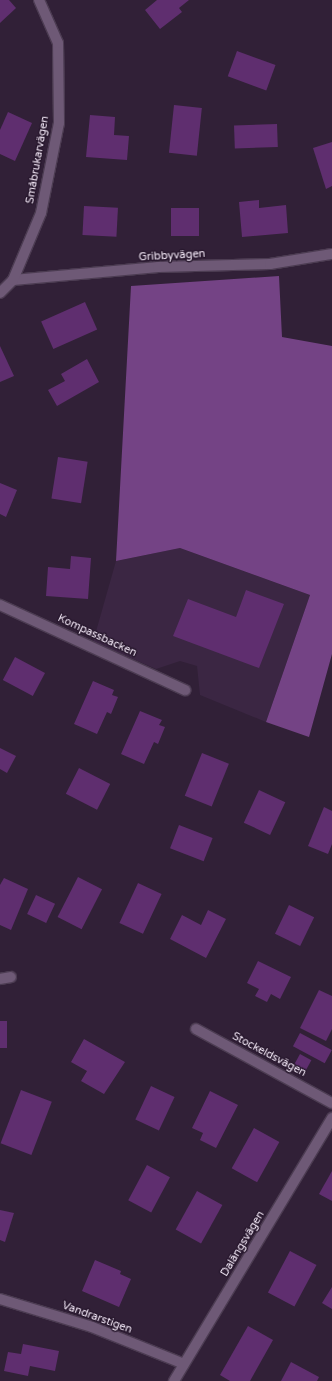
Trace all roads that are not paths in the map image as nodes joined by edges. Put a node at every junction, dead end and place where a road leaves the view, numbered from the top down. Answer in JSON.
{"nodes":[{"id":1,"x":39,"y":0,"type":"edge"},
{"id":2,"x":332,"y":254,"type":"edge"},
{"id":3,"x":13,"y":280,"type":"junction"},
{"id":4,"x":0,"y":293,"type":"edge"},
{"id":5,"x":0,"y":605,"type":"edge"},
{"id":6,"x":185,"y":690,"type":"dead end"},
{"id":7,"x":11,"y":977,"type":"dead end"},
{"id":8,"x":0,"y":979,"type":"edge"},
{"id":9,"x":196,"y":1029,"type":"dead end"},
{"id":10,"x":332,"y":1103,"type":"edge"},
{"id":11,"x":332,"y":1118,"type":"edge"},
{"id":12,"x":0,"y":1299,"type":"edge"},
{"id":13,"x":184,"y":1364,"type":"junction"},
{"id":14,"x":174,"y":1381,"type":"edge"}],
"edges":[{"from":1,"to":3,"type":"street","name":"Småbrukarvägen"},
{"from":2,"to":3,"type":"street","name":"Gribbyvägen"},
{"from":3,"to":4,"type":"street","name":"Småbrukarvägen"},
{"from":5,"to":6,"type":"street","name":"Kompassbacken"},
{"from":7,"to":8,"type":"street"},
{"from":9,"to":10,"type":"street","name":"Stockeldsvägen"},
{"from":11,"to":13,"type":"street","name":"Dalängsvägen"},
{"from":12,"to":13,"type":"street","name":"Vandrarstigen"},
{"from":13,"to":14,"type":"street","name":"Dalängsvägen"}]}
